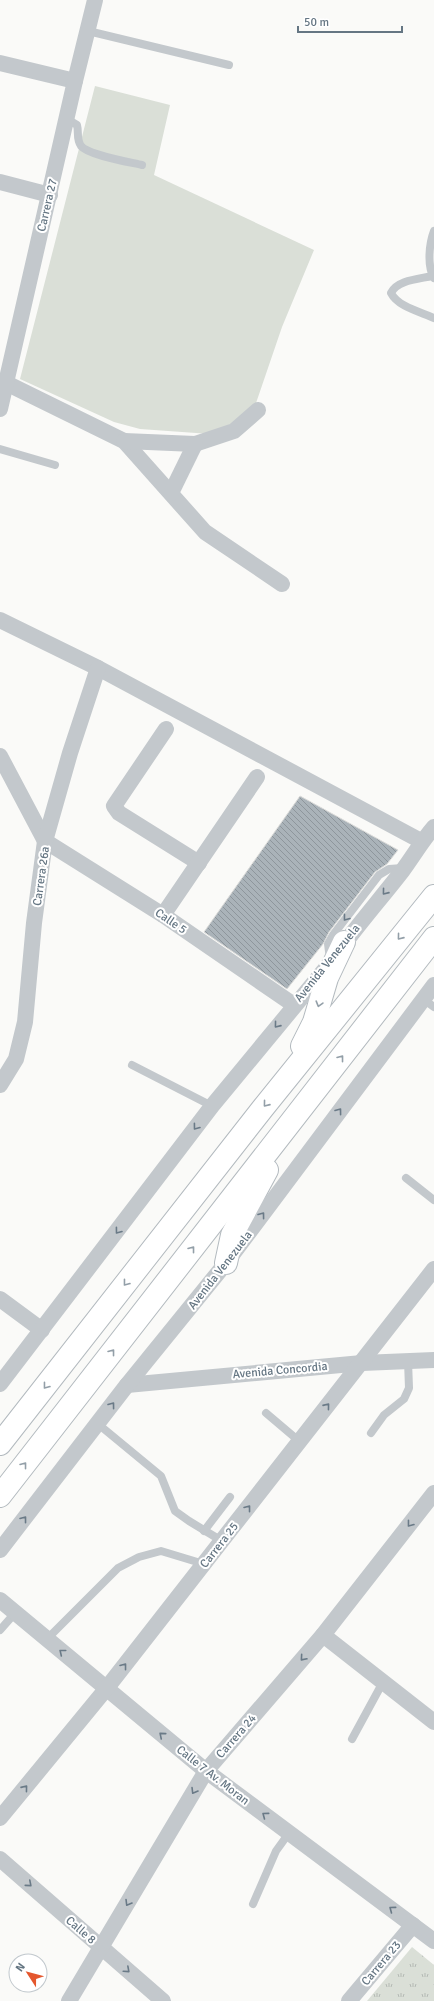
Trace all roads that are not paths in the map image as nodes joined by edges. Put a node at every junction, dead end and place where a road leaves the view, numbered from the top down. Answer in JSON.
{"nodes":[{"id":1,"x":96,"y":0,"type":"edge"},
{"id":2,"x":88,"y":31,"type":"junction"},
{"id":3,"x":0,"y":63,"type":"edge"},
{"id":4,"x":229,"y":65,"type":"dead end"},
{"id":5,"x":75,"y":81,"type":"junction"},
{"id":6,"x":67,"y":119,"type":"junction"},
{"id":7,"x":142,"y":165,"type":"dead end"},
{"id":8,"x":0,"y":182,"type":"edge"},
{"id":9,"x":50,"y":195,"type":"junction"},
{"id":10,"x":434,"y":232,"type":"edge"},
{"id":11,"x":433,"y":277,"type":"edge"},
{"id":12,"x":434,"y":318,"type":"edge"},
{"id":13,"x":6,"y":383,"type":"junction"},
{"id":14,"x":0,"y":409,"type":"edge"},
{"id":15,"x":258,"y":410,"type":"dead end"},
{"id":16,"x":124,"y":441,"type":"junction"},
{"id":17,"x":195,"y":444,"type":"junction"},
{"id":18,"x":0,"y":449,"type":"edge"},
{"id":19,"x":55,"y":465,"type":"dead end"},
{"id":20,"x":171,"y":493,"type":"junction"},
{"id":21,"x":282,"y":584,"type":"dead end"},
{"id":22,"x":0,"y":620,"type":"edge"},
{"id":23,"x":98,"y":668,"type":"junction"},
{"id":24,"x":166,"y":728,"type":"dead end"},
{"id":25,"x":0,"y":756,"type":"edge"},
{"id":26,"x":257,"y":777,"type":"dead end"},
{"id":27,"x":434,"y":827,"type":"edge"},
{"id":28,"x":45,"y":841,"type":"junction"},
{"id":29,"x":421,"y":841,"type":"junction"},
{"id":30,"x":199,"y":863,"type":"junction"},
{"id":31,"x":404,"y":868,"type":"junction"},
{"id":32,"x":434,"y":896,"type":"edge"},
{"id":33,"x":163,"y":915,"type":"junction"},
{"id":34,"x":434,"y":938,"type":"edge"},
{"id":35,"x":344,"y":942,"type":"junction"},
{"id":36,"x":331,"y":962,"type":"junction"},
{"id":37,"x":434,"y":985,"type":"edge"},
{"id":38,"x":429,"y":1003,"type":"edge"},
{"id":39,"x":294,"y":1005,"type":"junction"},
{"id":40,"x":132,"y":1065,"type":"dead end"},
{"id":41,"x":283,"y":1083,"type":"junction"},
{"id":42,"x":0,"y":1084,"type":"edge"},
{"id":43,"x":212,"y":1106,"type":"junction"},
{"id":44,"x":292,"y":1121,"type":"junction"},
{"id":45,"x":406,"y":1178,"type":"dead end"},
{"id":46,"x":434,"y":1200,"type":"edge"},
{"id":47,"x":226,"y":1263,"type":"junction"},
{"id":48,"x":434,"y":1269,"type":"edge"},
{"id":49,"x":0,"y":1298,"type":"edge"},
{"id":50,"x":42,"y":1330,"type":"junction"},
{"id":51,"x":434,"y":1360,"type":"edge"},
{"id":52,"x":408,"y":1361,"type":"junction"},
{"id":53,"x":362,"y":1363,"type":"junction"},
{"id":54,"x":0,"y":1384,"type":"edge"},
{"id":55,"x":127,"y":1385,"type":"junction"},
{"id":56,"x":266,"y":1413,"type":"dead end"},
{"id":57,"x":98,"y":1424,"type":"junction"},
{"id":58,"x":371,"y":1433,"type":"dead end"},
{"id":59,"x":299,"y":1442,"type":"junction"},
{"id":60,"x":0,"y":1444,"type":"edge"},
{"id":61,"x":434,"y":1493,"type":"edge"},
{"id":62,"x":0,"y":1496,"type":"edge"},
{"id":63,"x":230,"y":1497,"type":"dead end"},
{"id":64,"x":204,"y":1531,"type":"junction"},
{"id":65,"x":222,"y":1541,"type":"junction"},
{"id":66,"x":0,"y":1550,"type":"edge"},
{"id":67,"x":204,"y":1564,"type":"junction"},
{"id":68,"x":0,"y":1600,"type":"edge"},
{"id":69,"x":15,"y":1613,"type":"junction"},
{"id":70,"x":0,"y":1630,"type":"edge"},
{"id":71,"x":323,"y":1635,"type":"junction"},
{"id":72,"x":46,"y":1640,"type":"junction"},
{"id":73,"x":383,"y":1682,"type":"junction"},
{"id":74,"x":106,"y":1689,"type":"junction"},
{"id":75,"x":434,"y":1722,"type":"edge"},
{"id":76,"x":352,"y":1739,"type":"dead end"},
{"id":77,"x":206,"y":1771,"type":"junction"},
{"id":78,"x":0,"y":1818,"type":"edge"},
{"id":79,"x":289,"y":1833,"type":"junction"},
{"id":80,"x":0,"y":1859,"type":"edge"},
{"id":81,"x":253,"y":1904,"type":"dead end"},
{"id":82,"x":414,"y":1925,"type":"junction"},
{"id":83,"x":434,"y":1941,"type":"edge"},
{"id":84,"x":101,"y":1947,"type":"junction"},
{"id":85,"x":69,"y":2001,"type":"edge"},
{"id":86,"x":162,"y":2001,"type":"edge"},
{"id":87,"x":349,"y":2001,"type":"edge"}],
"edges":[{"from":1,"to":2,"type":"street","name":"Carrera 27"},
{"from":2,"to":4,"type":"lane"},
{"from":2,"to":5,"type":"street","name":"Carrera 27"},
{"from":3,"to":5,"type":"street"},
{"from":5,"to":6,"type":"street","name":"Carrera 27"},
{"from":6,"to":7,"type":"lane"},
{"from":6,"to":9,"type":"street","name":"Carrera 27"},
{"from":8,"to":9,"type":"street"},
{"from":9,"to":13,"type":"street","name":"Carrera 27"},
{"from":10,"to":11,"type":"lane"},
{"from":11,"to":12,"type":"lane"},
{"from":13,"to":14,"type":"street","name":"Carrera 27"},
{"from":13,"to":16,"type":"street"},
{"from":15,"to":17,"type":"street"},
{"from":16,"to":17,"type":"street"},
{"from":16,"to":20,"type":"street"},
{"from":17,"to":20,"type":"street"},
{"from":18,"to":19,"type":"lane"},
{"from":20,"to":21,"type":"street"},
{"from":22,"to":23,"type":"street"},
{"from":23,"to":28,"type":"street","name":"Carrera 26a"},
{"from":23,"to":29,"type":"street"},
{"from":24,"to":30,"type":"street"},
{"from":25,"to":28,"type":"street"},
{"from":26,"to":30,"type":"street"},
{"from":27,"to":29,"type":"street","name":"Avenida Venezuela"},
{"from":28,"to":33,"type":"street","name":"Calle 5"},
{"from":28,"to":42,"type":"street","name":"Carrera 26a"},
{"from":29,"to":31,"type":"street","name":"Avenida Venezuela"},
{"from":30,"to":33,"type":"street"},
{"from":31,"to":35,"type":"street","name":"Avenida Venezuela","one_way":true},
{"from":31,"to":36,"type":"lane","one_way":true},
{"from":32,"to":41,"type":"street","one_way":true},
{"from":33,"to":39,"type":"street","name":"Calle 5"},
{"from":44,"to":34,"type":"street","one_way":true},
{"from":35,"to":36,"type":"street","name":"Avenida Venezuela"},
{"from":35,"to":41,"type":"street","one_way":true},
{"from":36,"to":39,"type":"street","name":"Avenida Venezuela"},
{"from":37,"to":38,"type":"street","name":"Avenida Venezuela"},
{"from":47,"to":38,"type":"street","name":"Avenida Venezuela","one_way":true},
{"from":39,"to":43,"type":"street","name":"Avenida Venezuela","one_way":true},
{"from":40,"to":43,"type":"lane"},
{"from":41,"to":60,"type":"street","one_way":true},
{"from":43,"to":50,"type":"street","name":"Avenida Venezuela","one_way":true},
{"from":44,"to":47,"type":"street"},
{"from":62,"to":44,"type":"street","one_way":true},
{"from":45,"to":46,"type":"lane"},
{"from":47,"to":55,"type":"street","name":"Avenida Venezuela"},
{"from":48,"to":53,"type":"street","name":"Carrera 25"},
{"from":49,"to":50,"type":"street"},
{"from":50,"to":54,"type":"street","name":"Avenida Venezuela"},
{"from":51,"to":52,"type":"street","name":"Avenida Concordia"},
{"from":52,"to":53,"type":"street","name":"Avenida Concordia"},
{"from":52,"to":58,"type":"lane"},
{"from":53,"to":55,"type":"street","name":"Avenida Concordia"},
{"from":59,"to":53,"type":"street","name":"Carrera 25","one_way":true},
{"from":57,"to":55,"type":"street","name":"Avenida Venezuela","one_way":true},
{"from":56,"to":59,"type":"lane"},
{"from":57,"to":64,"type":"lane"},
{"from":66,"to":57,"type":"street","name":"Avenida Venezuela","one_way":true},
{"from":65,"to":59,"type":"street","name":"Carrera 25","one_way":true},
{"from":61,"to":71,"type":"street","name":"Carrera 24","one_way":true},
{"from":63,"to":64,"type":"lane"},
{"from":64,"to":65,"type":"lane"},
{"from":65,"to":67,"type":"street","name":"Carrera 25"},
{"from":67,"to":72,"type":"lane"},
{"from":74,"to":67,"type":"street","name":"Carrera 25","one_way":true},
{"from":68,"to":69,"type":"street","name":"Calle 7 Av. Moran"},
{"from":69,"to":70,"type":"lane"},
{"from":69,"to":72,"type":"street","name":"Calle 7 Av. Moran"},
{"from":71,"to":73,"type":"street"},
{"from":71,"to":77,"type":"street","name":"Carrera 24","one_way":true},
{"from":74,"to":72,"type":"street","name":"Calle 7 Av. Moran","one_way":true},
{"from":73,"to":75,"type":"street"},
{"from":73,"to":76,"type":"lane"},
{"from":77,"to":74,"type":"street","name":"Calle 7 Av. Moran","one_way":true},
{"from":78,"to":74,"type":"street","name":"Carrera 25","one_way":true},
{"from":79,"to":77,"type":"street","name":"Calle 7 Av. Moran","one_way":true},
{"from":77,"to":84,"type":"street","name":"Carrera 24","one_way":true},
{"from":79,"to":81,"type":"lane"},
{"from":82,"to":79,"type":"street","name":"Calle 7 Av. Moran","one_way":true},
{"from":80,"to":84,"type":"street","name":"Calle 8","one_way":true},
{"from":82,"to":83,"type":"street","name":"Calle 7 Av. Moran"},
{"from":82,"to":87,"type":"street","name":"Carrera 23"},
{"from":84,"to":85,"type":"street","name":"Carrera 24"},
{"from":84,"to":86,"type":"street","name":"Calle 8","one_way":true}]}
